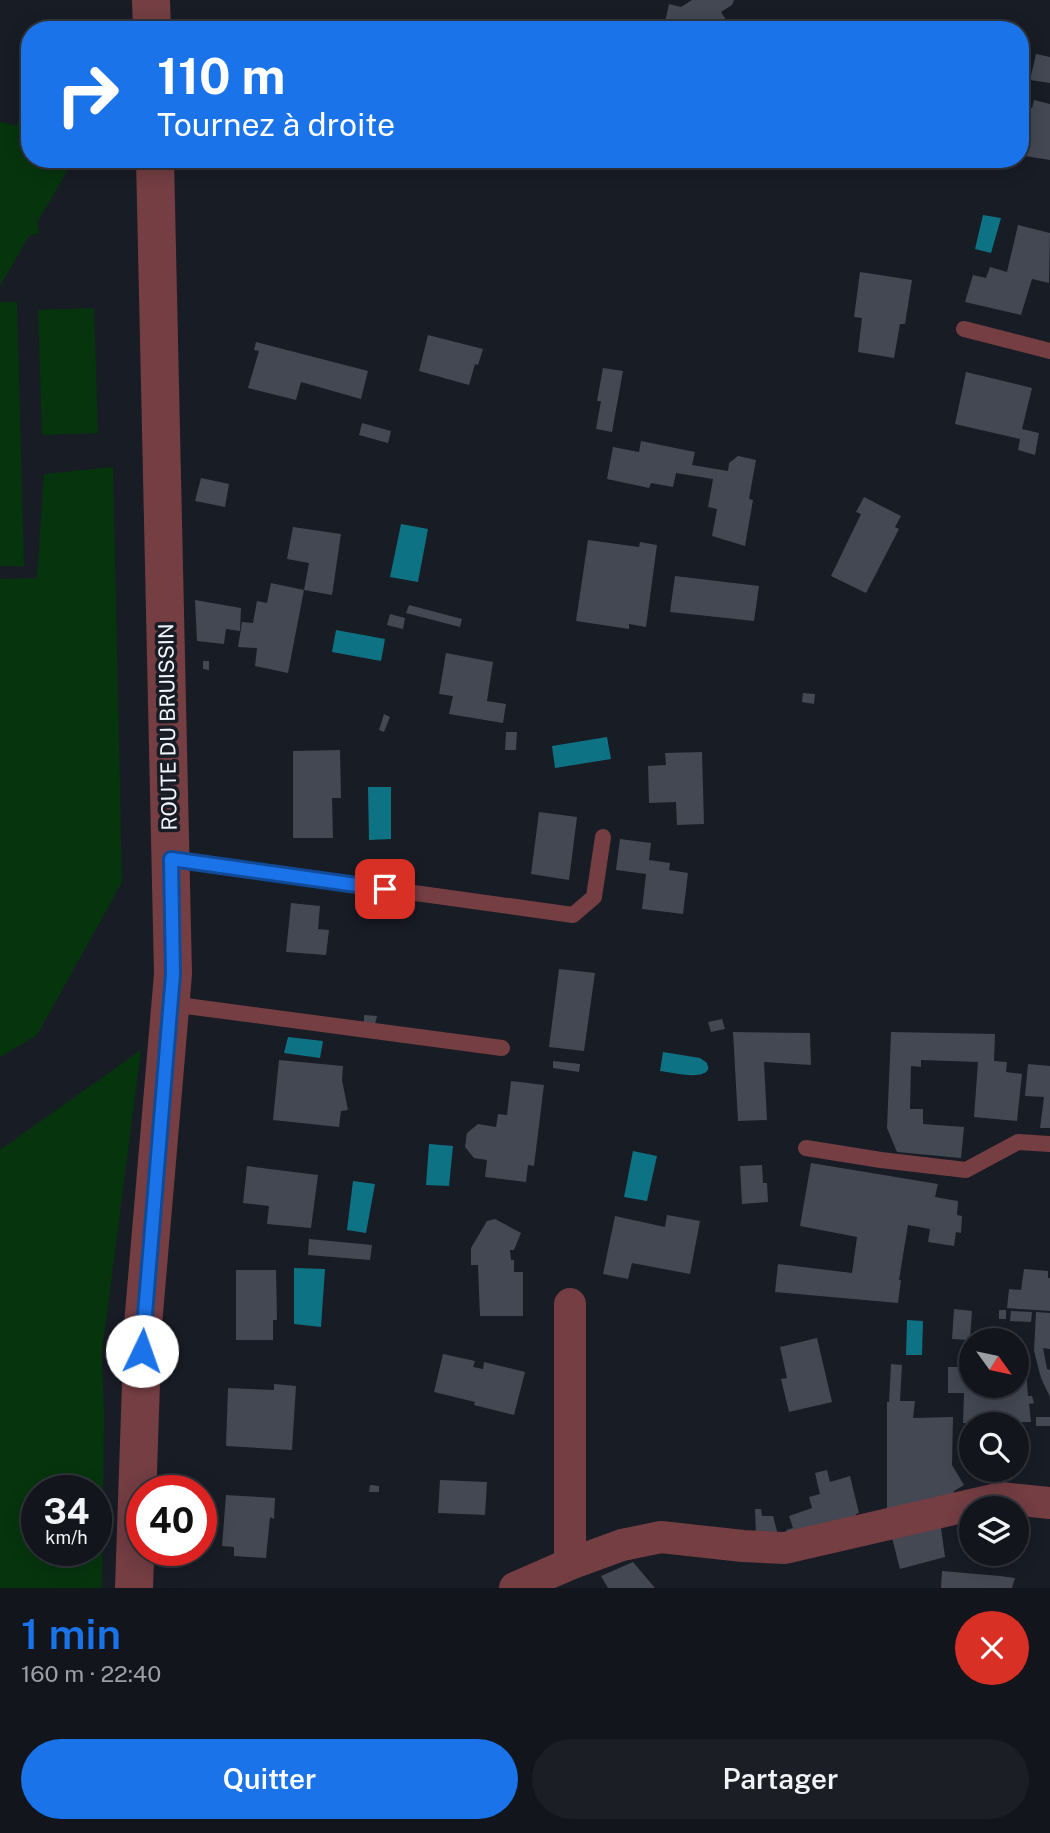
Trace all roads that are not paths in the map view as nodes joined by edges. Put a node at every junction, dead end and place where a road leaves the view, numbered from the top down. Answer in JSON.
{"nodes":[{"id":1,"x":152,"y":0,"type":"edge"},
{"id":2,"x":152,"y":21,"type":"edge"},
{"id":3,"x":155,"y":168,"type":"edge"},
{"id":4,"x":964,"y":330,"type":"dead end"},
{"id":5,"x":1050,"y":351,"type":"edge"},
{"id":6,"x":603,"y":837,"type":"dead end"},
{"id":7,"x":171,"y":859,"type":"junction"},
{"id":8,"x":171,"y":1004,"type":"junction"},
{"id":9,"x":502,"y":1048,"type":"dead end"},
{"id":10,"x":1050,"y":1144,"type":"edge"},
{"id":11,"x":806,"y":1148,"type":"dead end"},
{"id":12,"x":570,"y":1304,"type":"dead end"},
{"id":13,"x":1050,"y":1503,"type":"edge"},
{"id":14,"x":570,"y":1564,"type":"junction"},
{"id":15,"x":134,"y":1588,"type":"edge"},
{"id":16,"x":515,"y":1588,"type":"edge"}],
"edges":[{"from":1,"to":2,"type":"street"},
{"from":3,"to":7,"type":"street","name":"ROUTE DU BRUISSIN"},
{"from":4,"to":5,"type":"lane"},
{"from":6,"to":7,"type":"lane"},
{"from":7,"to":8,"type":"street","name":"ROUTE DU BRUISSIN"},
{"from":8,"to":9,"type":"lane"},
{"from":8,"to":15,"type":"street","name":"ROUTE DU BRUISSIN"},
{"from":10,"to":11,"type":"lane"},
{"from":12,"to":14,"type":"street"},
{"from":13,"to":14,"type":"street"},
{"from":14,"to":16,"type":"street"}]}
